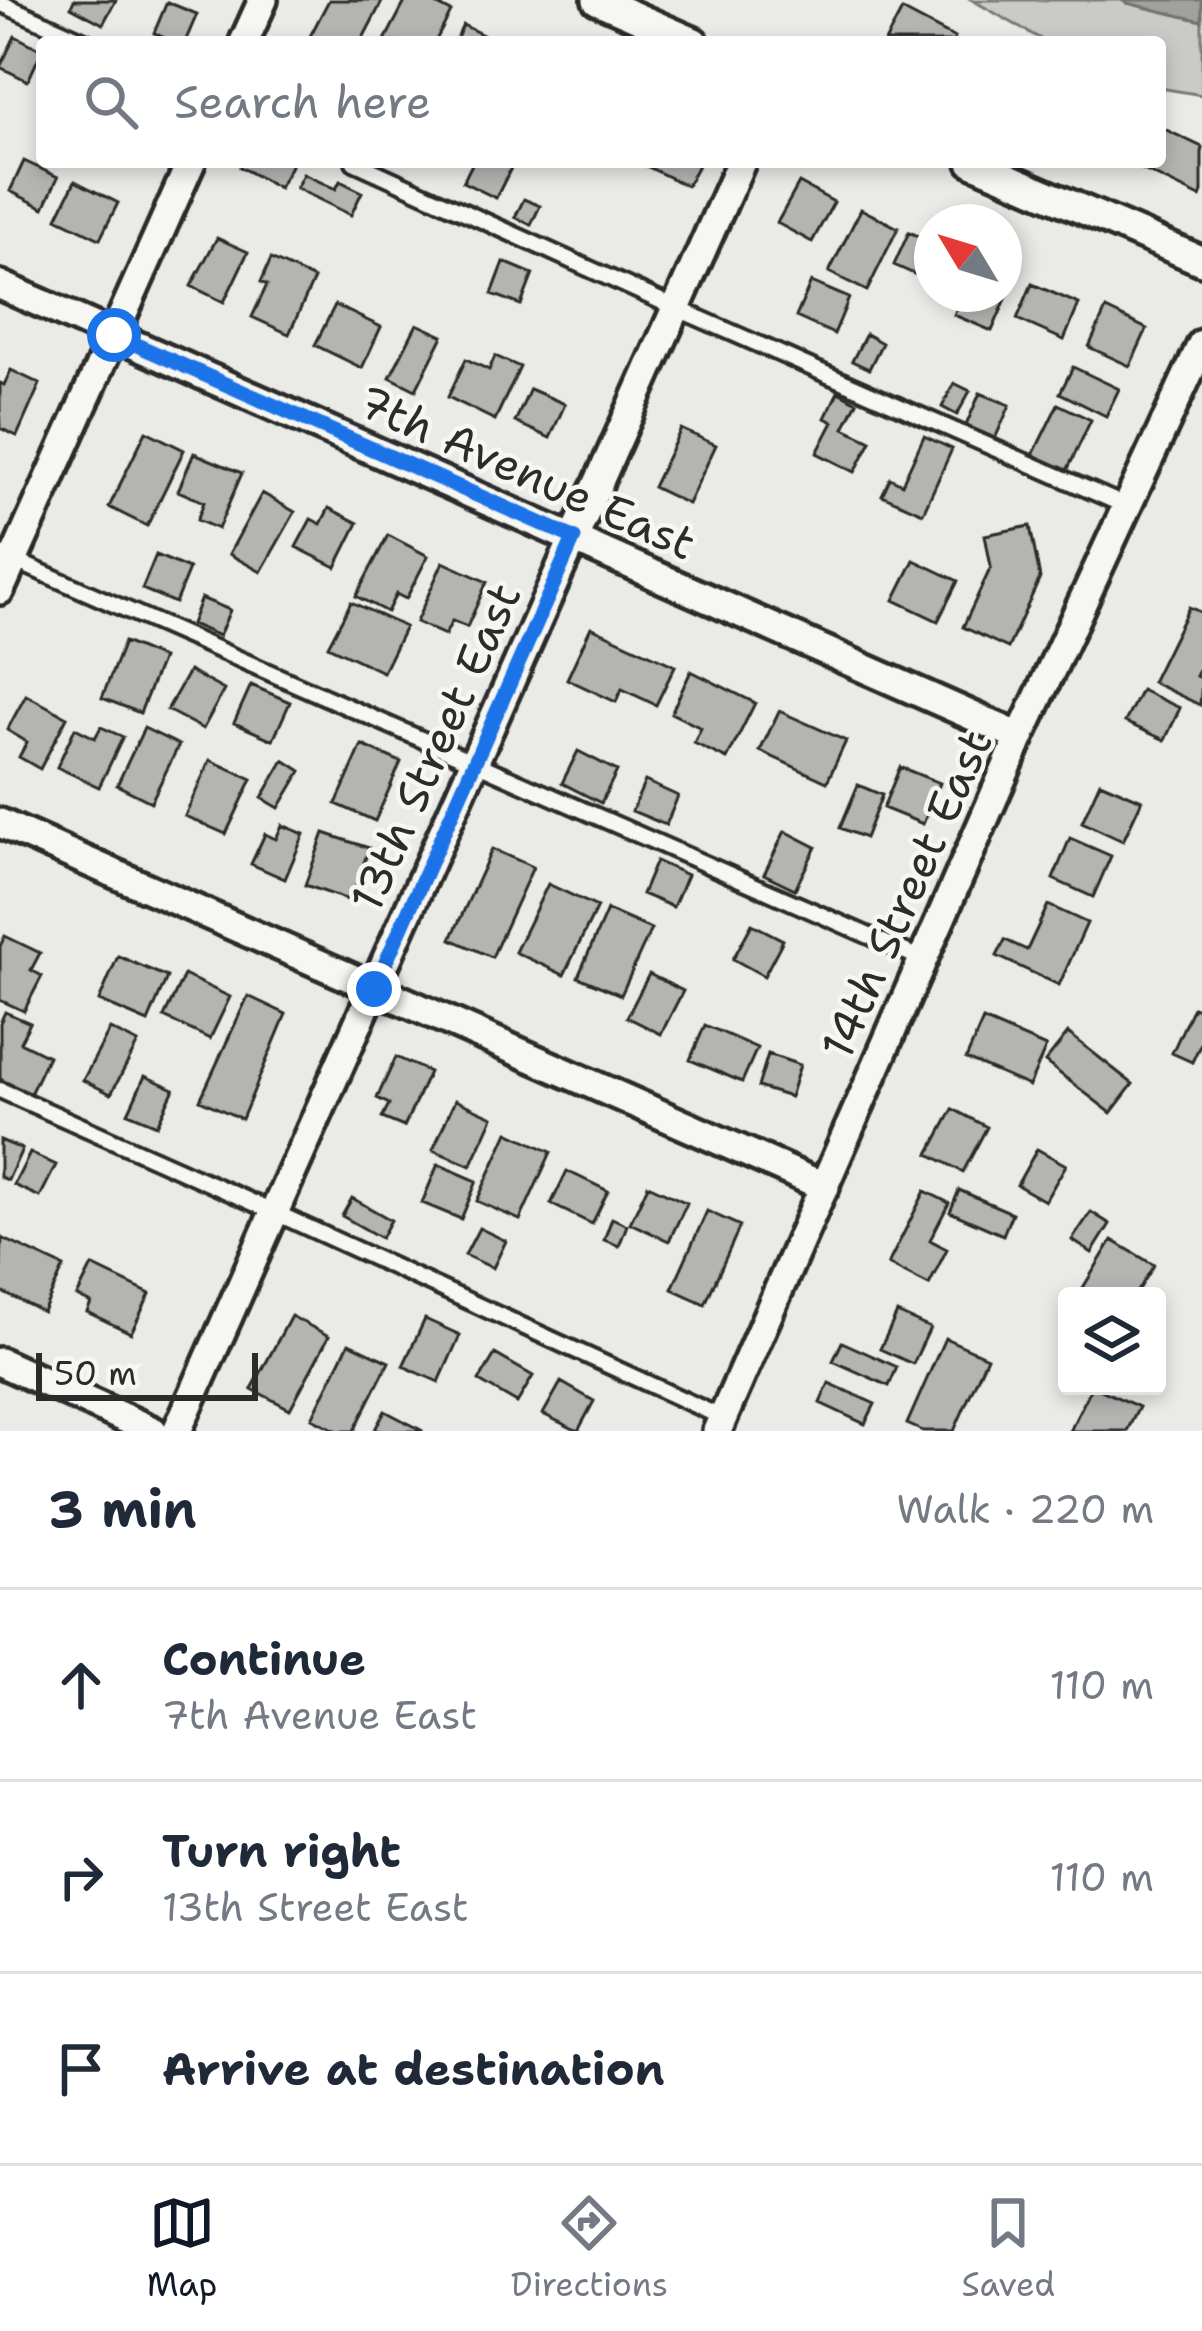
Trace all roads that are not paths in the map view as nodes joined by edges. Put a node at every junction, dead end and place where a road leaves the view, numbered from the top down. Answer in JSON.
{"nodes":[{"id":1,"x":263,"y":0,"type":"edge"},
{"id":2,"x":597,"y":0,"type":"edge"},
{"id":3,"x":0,"y":3,"type":"edge"},
{"id":4,"x":74,"y":36,"type":"edge"},
{"id":5,"x":247,"y":36,"type":"edge"},
{"id":6,"x":680,"y":36,"type":"edge"},
{"id":7,"x":188,"y":168,"type":"edge"},
{"id":8,"x":367,"y":168,"type":"edge"},
{"id":9,"x":738,"y":168,"type":"edge"},
{"id":10,"x":986,"y":168,"type":"edge"},
{"id":11,"x":1202,"y":261,"type":"edge"},
{"id":12,"x":0,"y":284,"type":"edge"},
{"id":13,"x":676,"y":308,"type":"junction"},
{"id":14,"x":114,"y":335,"type":"junction"},
{"id":15,"x":1202,"y":344,"type":"edge"},
{"id":16,"x":1191,"y":399,"type":"edge"},
{"id":17,"x":1128,"y":507,"type":"junction"},
{"id":18,"x":574,"y":538,"type":"junction"},
{"id":19,"x":7,"y":556,"type":"edge"},
{"id":20,"x":0,"y":590,"type":"edge"},
{"id":21,"x":1021,"y":737,"type":"junction"},
{"id":22,"x":474,"y":763,"type":"junction"},
{"id":23,"x":0,"y":823,"type":"edge"},
{"id":24,"x":924,"y":960,"type":"junction"},
{"id":25,"x":374,"y":989,"type":"junction"},
{"id":26,"x":0,"y":1090,"type":"edge"},
{"id":27,"x":825,"y":1187,"type":"junction"},
{"id":28,"x":274,"y":1212,"type":"junction"},
{"id":29,"x":0,"y":1362,"type":"edge"},
{"id":30,"x":720,"y":1424,"type":"edge"},
{"id":31,"x":153,"y":1431,"type":"edge"},
{"id":32,"x":177,"y":1431,"type":"edge"}],
"edges":[{"from":1,"to":5,"type":"street"},
{"from":2,"to":6,"type":"street"},
{"from":3,"to":4,"type":"lane"},
{"from":7,"to":14,"type":"street"},
{"from":8,"to":13,"type":"lane"},
{"from":9,"to":13,"type":"street","name":"13th Street East"},
{"from":10,"to":11,"type":"street"},
{"from":12,"to":14,"type":"street","name":"7th Avenue East"},
{"from":13,"to":17,"type":"lane"},
{"from":13,"to":18,"type":"street","name":"13th Street East"},
{"from":14,"to":18,"type":"street","name":"7th Avenue East"},
{"from":14,"to":19,"type":"street"},
{"from":15,"to":16,"type":"street","name":"14th Street East"},
{"from":16,"to":17,"type":"street","name":"14th Street East"},
{"from":17,"to":21,"type":"street","name":"14th Street East"},
{"from":18,"to":21,"type":"street","name":"7th Avenue East"},
{"from":18,"to":22,"type":"street","name":"13th Street East"},
{"from":19,"to":20,"type":"street"},
{"from":19,"to":22,"type":"lane"},
{"from":21,"to":24,"type":"street","name":"14th Street East"},
{"from":22,"to":24,"type":"lane"},
{"from":22,"to":25,"type":"street","name":"13th Street East"},
{"from":23,"to":25,"type":"street"},
{"from":24,"to":27,"type":"street","name":"14th Street East"},
{"from":25,"to":27,"type":"street"},
{"from":25,"to":28,"type":"street","name":"13th Street East"},
{"from":26,"to":28,"type":"lane"},
{"from":27,"to":30,"type":"street","name":"14th Street East"},
{"from":28,"to":30,"type":"lane"},
{"from":28,"to":32,"type":"street","name":"13th Street East"},
{"from":29,"to":31,"type":"street"}]}
